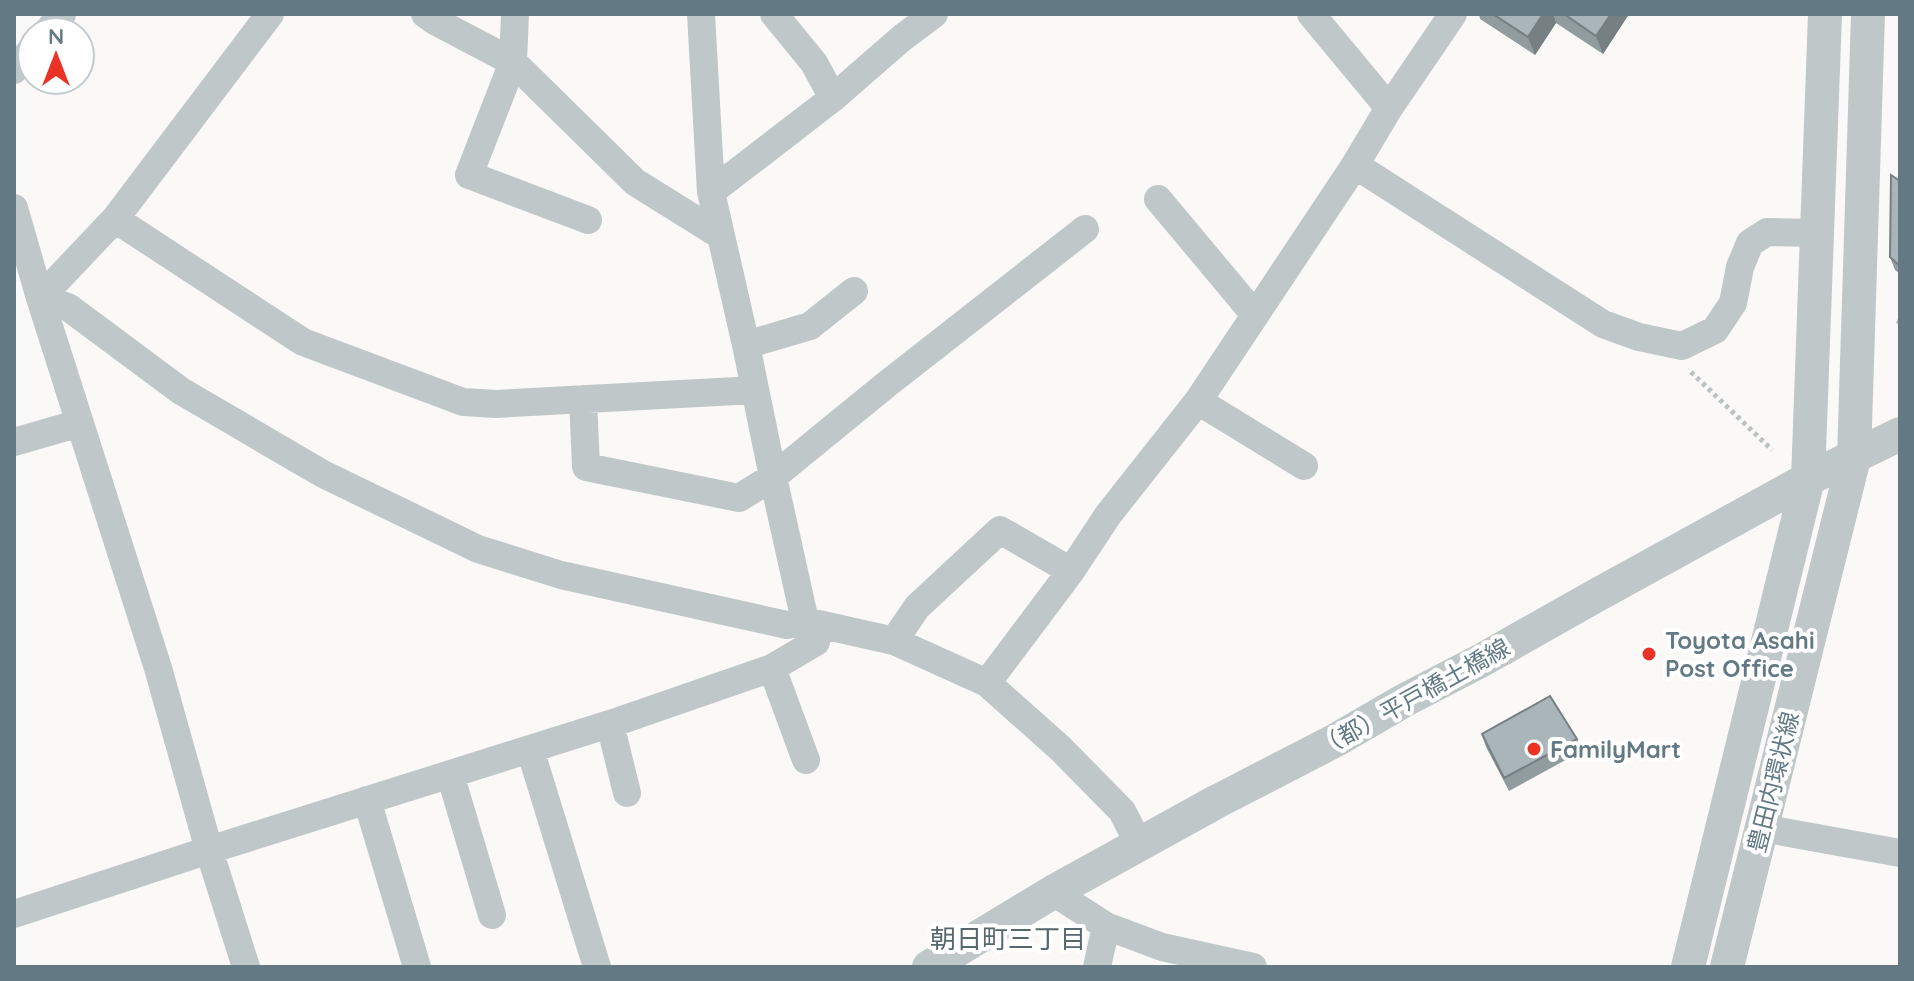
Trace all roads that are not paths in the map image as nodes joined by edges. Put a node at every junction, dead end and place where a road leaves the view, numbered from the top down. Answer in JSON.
{"nodes":[{"id":1,"x":270,"y":14,"type":"edge"},
{"id":2,"x":425,"y":14,"type":"edge"},
{"id":3,"x":515,"y":14,"type":"edge"},
{"id":4,"x":701,"y":14,"type":"edge"},
{"id":5,"x":774,"y":14,"type":"edge"},
{"id":6,"x":934,"y":14,"type":"edge"},
{"id":7,"x":1311,"y":14,"type":"edge"},
{"id":8,"x":1453,"y":14,"type":"edge"},
{"id":9,"x":1825,"y":14,"type":"edge"},
{"id":10,"x":1868,"y":14,"type":"edge"},
{"id":11,"x":513,"y":62,"type":"junction"},
{"id":12,"x":833,"y":98,"type":"junction"},
{"id":13,"x":1389,"y":108,"type":"junction"},
{"id":14,"x":1355,"y":165,"type":"junction"},
{"id":15,"x":711,"y":192,"type":"junction"},
{"id":16,"x":1158,"y":199,"type":"dead end"},
{"id":17,"x":14,"y":208,"type":"edge"},
{"id":18,"x":115,"y":219,"type":"junction"},
{"id":19,"x":588,"y":220,"type":"dead end"},
{"id":20,"x":1085,"y":229,"type":"dead end"},
{"id":21,"x":1817,"y":233,"type":"junction"},
{"id":22,"x":720,"y":235,"type":"junction"},
{"id":23,"x":854,"y":291,"type":"dead end"},
{"id":24,"x":40,"y":298,"type":"junction"},
{"id":25,"x":1255,"y":315,"type":"junction"},
{"id":26,"x":746,"y":345,"type":"junction"},
{"id":27,"x":755,"y":390,"type":"junction"},
{"id":28,"x":583,"y":399,"type":"junction"},
{"id":29,"x":1198,"y":401,"type":"junction"},
{"id":30,"x":80,"y":423,"type":"junction"},
{"id":31,"x":1900,"y":434,"type":"edge"},
{"id":32,"x":14,"y":442,"type":"edge"},
{"id":33,"x":1854,"y":458,"type":"junction"},
{"id":34,"x":1304,"y":466,"type":"dead end"},
{"id":35,"x":773,"y":477,"type":"junction"},
{"id":36,"x":1808,"y":479,"type":"junction"},
{"id":37,"x":1071,"y":571,"type":"junction"},
{"id":38,"x":805,"y":621,"type":"junction"},
{"id":39,"x":894,"y":641,"type":"junction"},
{"id":40,"x":772,"y":668,"type":"junction"},
{"id":41,"x":987,"y":683,"type":"junction"},
{"id":42,"x":610,"y":724,"type":"junction"},
{"id":43,"x":530,"y":749,"type":"junction"},
{"id":44,"x":806,"y":760,"type":"dead end"},
{"id":45,"x":450,"y":774,"type":"junction"},
{"id":46,"x":627,"y":793,"type":"dead end"},
{"id":47,"x":367,"y":800,"type":"junction"},
{"id":48,"x":1762,"y":828,"type":"junction"},
{"id":49,"x":1139,"y":844,"type":"junction"},
{"id":50,"x":209,"y":850,"type":"junction"},
{"id":51,"x":1900,"y":853,"type":"edge"},
{"id":52,"x":1053,"y":892,"type":"junction"},
{"id":53,"x":14,"y":915,"type":"edge"},
{"id":54,"x":492,"y":915,"type":"dead end"},
{"id":55,"x":1106,"y":926,"type":"junction"},
{"id":56,"x":246,"y":967,"type":"edge"},
{"id":57,"x":417,"y":967,"type":"edge"},
{"id":58,"x":597,"y":967,"type":"edge"},
{"id":59,"x":929,"y":967,"type":"edge"},
{"id":60,"x":1097,"y":967,"type":"edge"},
{"id":61,"x":1253,"y":967,"type":"edge"},
{"id":62,"x":1688,"y":967,"type":"edge"},
{"id":63,"x":1727,"y":967,"type":"edge"}],
"edges":[{"from":1,"to":18,"type":"street"},
{"from":2,"to":11,"type":"street"},
{"from":3,"to":11,"type":"street"},
{"from":4,"to":15,"type":"street"},
{"from":5,"to":12,"type":"street"},
{"from":6,"to":12,"type":"street"},
{"from":7,"to":13,"type":"street"},
{"from":8,"to":13,"type":"street"},
{"from":9,"to":21,"type":"street","name":"豊田内環状線"},
{"from":10,"to":33,"type":"street","name":"豊田内環状線"},
{"from":11,"to":19,"type":"street"},
{"from":11,"to":22,"type":"street"},
{"from":12,"to":15,"type":"street"},
{"from":13,"to":14,"type":"street"},
{"from":14,"to":21,"type":"street"},
{"from":14,"to":25,"type":"street"},
{"from":15,"to":22,"type":"street"},
{"from":16,"to":25,"type":"street"},
{"from":17,"to":24,"type":"street"},
{"from":18,"to":24,"type":"street"},
{"from":18,"to":28,"type":"street"},
{"from":20,"to":35,"type":"street"},
{"from":21,"to":36,"type":"street","name":"豊田内環状線"},
{"from":22,"to":26,"type":"street"},
{"from":23,"to":26,"type":"street"},
{"from":24,"to":30,"type":"street"},
{"from":24,"to":38,"type":"street"},
{"from":25,"to":29,"type":"street"},
{"from":26,"to":27,"type":"street"},
{"from":27,"to":28,"type":"street"},
{"from":27,"to":35,"type":"street"},
{"from":28,"to":35,"type":"street"},
{"from":29,"to":34,"type":"street"},
{"from":29,"to":37,"type":"street"},
{"from":30,"to":32,"type":"street"},
{"from":30,"to":50,"type":"street"},
{"from":31,"to":33,"type":"street","name":"（都）平戸橋土橋線"},
{"from":33,"to":36,"type":"street","name":"（都）平戸橋土橋線"},
{"from":33,"to":48,"type":"street","name":"豊田内環状線"},
{"from":35,"to":38,"type":"street"},
{"from":36,"to":49,"type":"street","name":"（都）平戸橋土橋線"},
{"from":36,"to":62,"type":"street","name":"豊田内環状線"},
{"from":37,"to":39,"type":"street"},
{"from":37,"to":41,"type":"street"},
{"from":38,"to":39,"type":"street"},
{"from":38,"to":40,"type":"street"},
{"from":39,"to":41,"type":"street"},
{"from":40,"to":42,"type":"street"},
{"from":40,"to":44,"type":"street"},
{"from":41,"to":49,"type":"street"},
{"from":42,"to":43,"type":"street"},
{"from":42,"to":46,"type":"street"},
{"from":43,"to":45,"type":"street"},
{"from":43,"to":58,"type":"street"},
{"from":45,"to":47,"type":"street"},
{"from":45,"to":54,"type":"street"},
{"from":47,"to":50,"type":"street"},
{"from":47,"to":57,"type":"street"},
{"from":48,"to":51,"type":"street"},
{"from":48,"to":63,"type":"street","name":"豊田内環状線"},
{"from":49,"to":52,"type":"street","name":"（都）平戸橋土橋線"},
{"from":50,"to":53,"type":"street"},
{"from":50,"to":56,"type":"street"},
{"from":52,"to":55,"type":"street"},
{"from":52,"to":59,"type":"street","name":"（都）平戸橋土橋線"},
{"from":55,"to":60,"type":"street"},
{"from":55,"to":61,"type":"street"}]}
